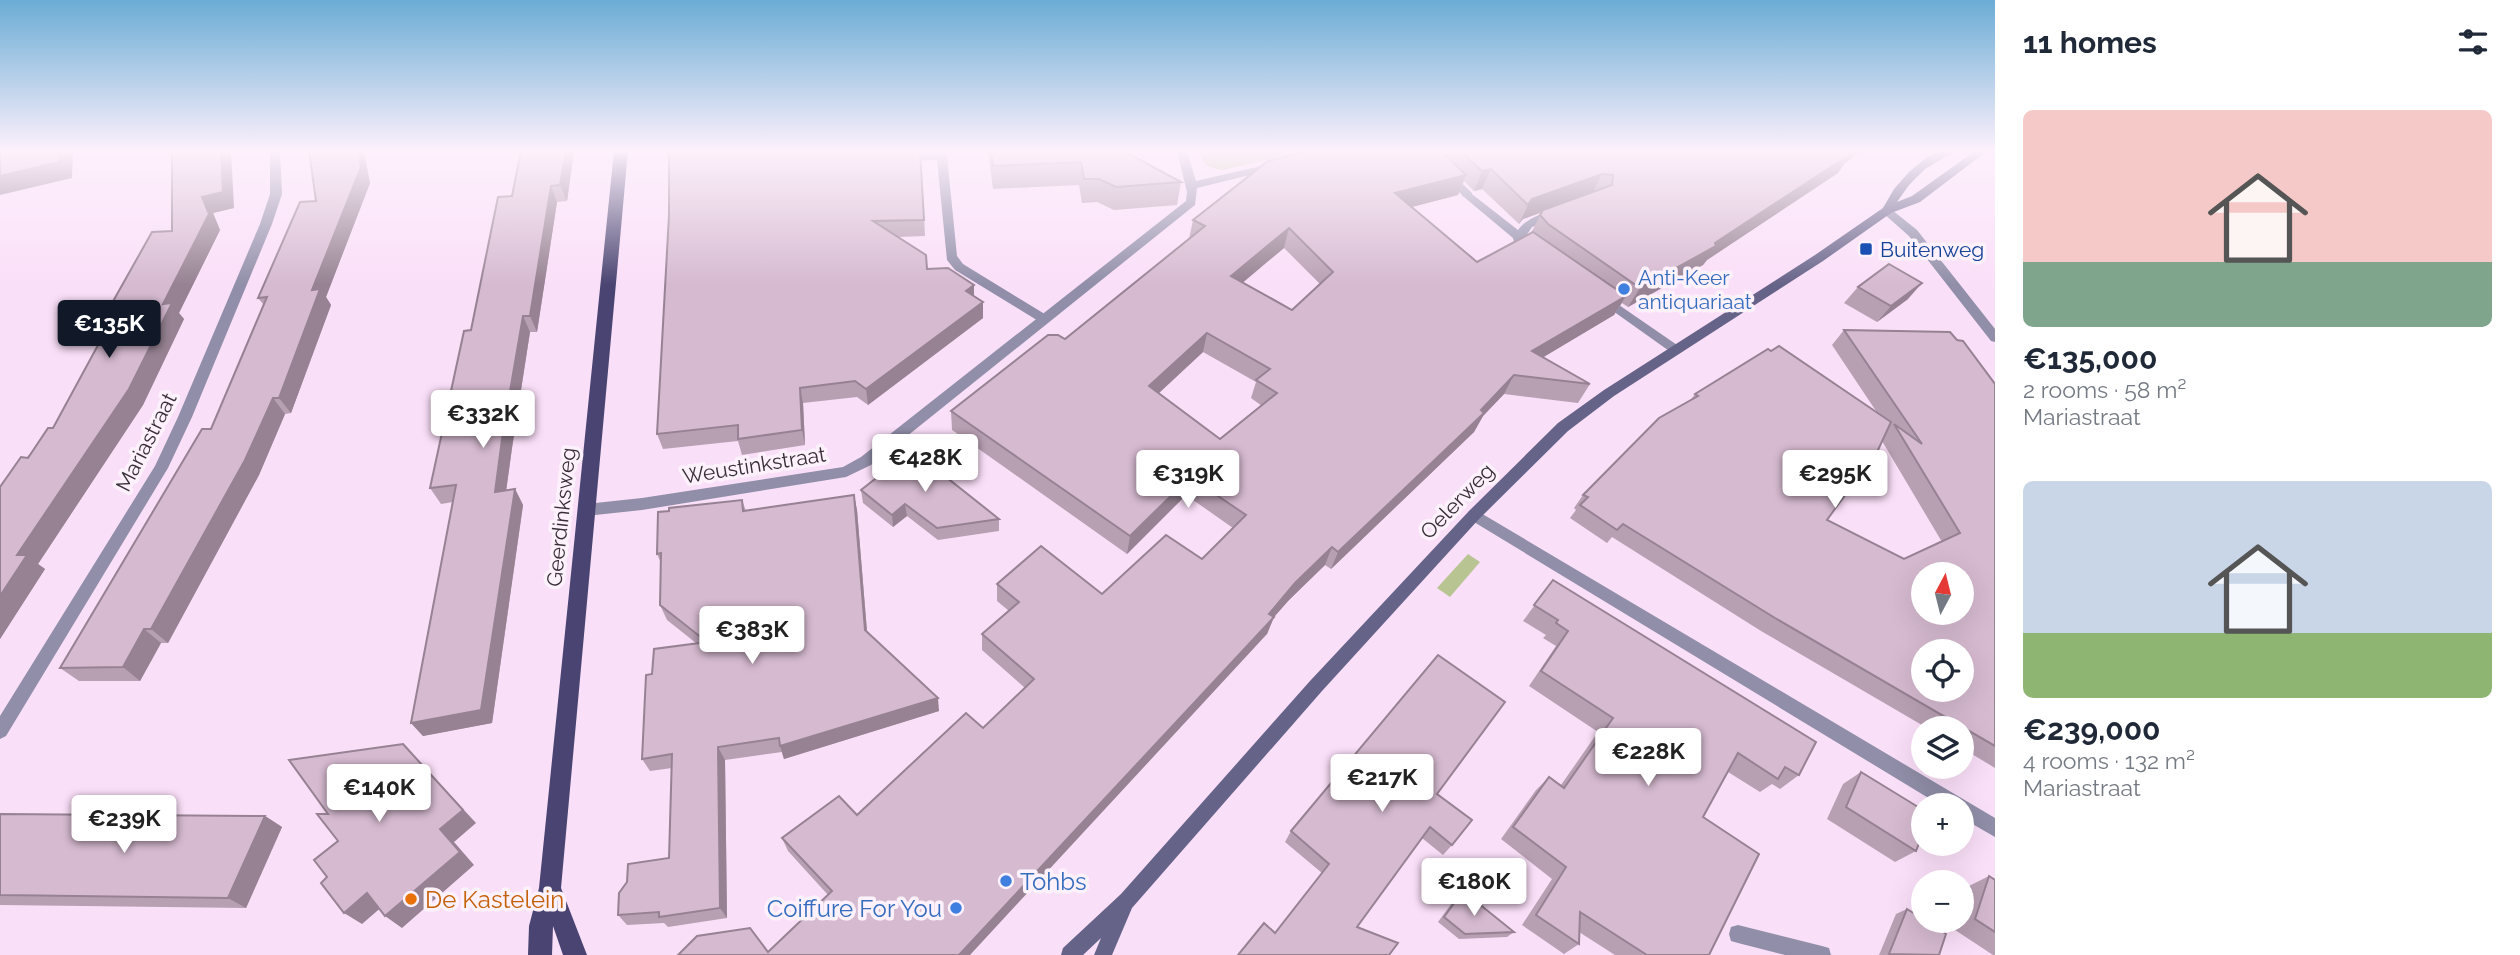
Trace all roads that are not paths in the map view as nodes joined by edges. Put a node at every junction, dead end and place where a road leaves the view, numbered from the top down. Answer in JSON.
{"nodes":[{"id":1,"x":275,"y":196,"type":"edge"},
{"id":2,"x":617,"y":196,"type":"edge"},
{"id":3,"x":946,"y":196,"type":"edge"},
{"id":4,"x":1191,"y":196,"type":"edge"},
{"id":5,"x":1469,"y":196,"type":"edge"},
{"id":6,"x":1893,"y":196,"type":"edge"},
{"id":7,"x":1921,"y":196,"type":"edge"},
{"id":8,"x":1887,"y":210,"type":"junction"},
{"id":9,"x":1563,"y":212,"type":"edge"},
{"id":10,"x":1518,"y":239,"type":"junction"},
{"id":11,"x":1541,"y":255,"type":"edge"},
{"id":12,"x":1587,"y":286,"type":"edge"},
{"id":13,"x":1044,"y":319,"type":"junction"},
{"id":14,"x":1995,"y":338,"type":"edge"},
{"id":15,"x":1676,"y":350,"type":"junction"},
{"id":16,"x":586,"y":510,"type":"junction"},
{"id":17,"x":1474,"y":515,"type":"junction"},
{"id":18,"x":0,"y":731,"type":"edge"},
{"id":19,"x":1936,"y":793,"type":"edge"},
{"id":20,"x":1974,"y":815,"type":"edge"},
{"id":21,"x":1995,"y":828,"type":"edge"},
{"id":22,"x":550,"y":888,"type":"junction"},
{"id":23,"x":1127,"y":900,"type":"junction"},
{"id":24,"x":1738,"y":934,"type":"dead end"},
{"id":25,"x":540,"y":955,"type":"edge"},
{"id":26,"x":575,"y":955,"type":"edge"},
{"id":27,"x":1070,"y":955,"type":"edge"},
{"id":28,"x":1103,"y":955,"type":"edge"},
{"id":29,"x":1822,"y":955,"type":"edge"}],
"edges":[{"from":1,"to":18,"type":"street","name":"Mariastraat"},
{"from":2,"to":16,"type":"main road","name":"Geerdinksweg"},
{"from":3,"to":13,"type":"street"},
{"from":4,"to":13,"type":"street","name":"Weustinkstraat"},
{"from":5,"to":10,"type":"street"},
{"from":6,"to":8,"type":"main road","name":"Oelerweg"},
{"from":7,"to":8,"type":"main road","name":"Oelerweg"},
{"from":8,"to":14,"type":"street"},
{"from":8,"to":15,"type":"main road","name":"Oelerweg"},
{"from":9,"to":10,"type":"street"},
{"from":10,"to":11,"type":"street"},
{"from":12,"to":15,"type":"street"},
{"from":13,"to":16,"type":"street","name":"Weustinkstraat"},
{"from":15,"to":17,"type":"main road","name":"Oelerweg"},
{"from":16,"to":22,"type":"main road","name":"Geerdinksweg"},
{"from":17,"to":19,"type":"street"},
{"from":17,"to":23,"type":"main road","name":"Oelerweg"},
{"from":20,"to":21,"type":"street"},
{"from":22,"to":25,"type":"main road","name":"Geerdinksweg"},
{"from":22,"to":26,"type":"main road","name":"Geerdinksweg"},
{"from":23,"to":27,"type":"main road","name":"Oelerweg"},
{"from":23,"to":28,"type":"main road","name":"Oelerweg"},
{"from":24,"to":29,"type":"street"}]}
